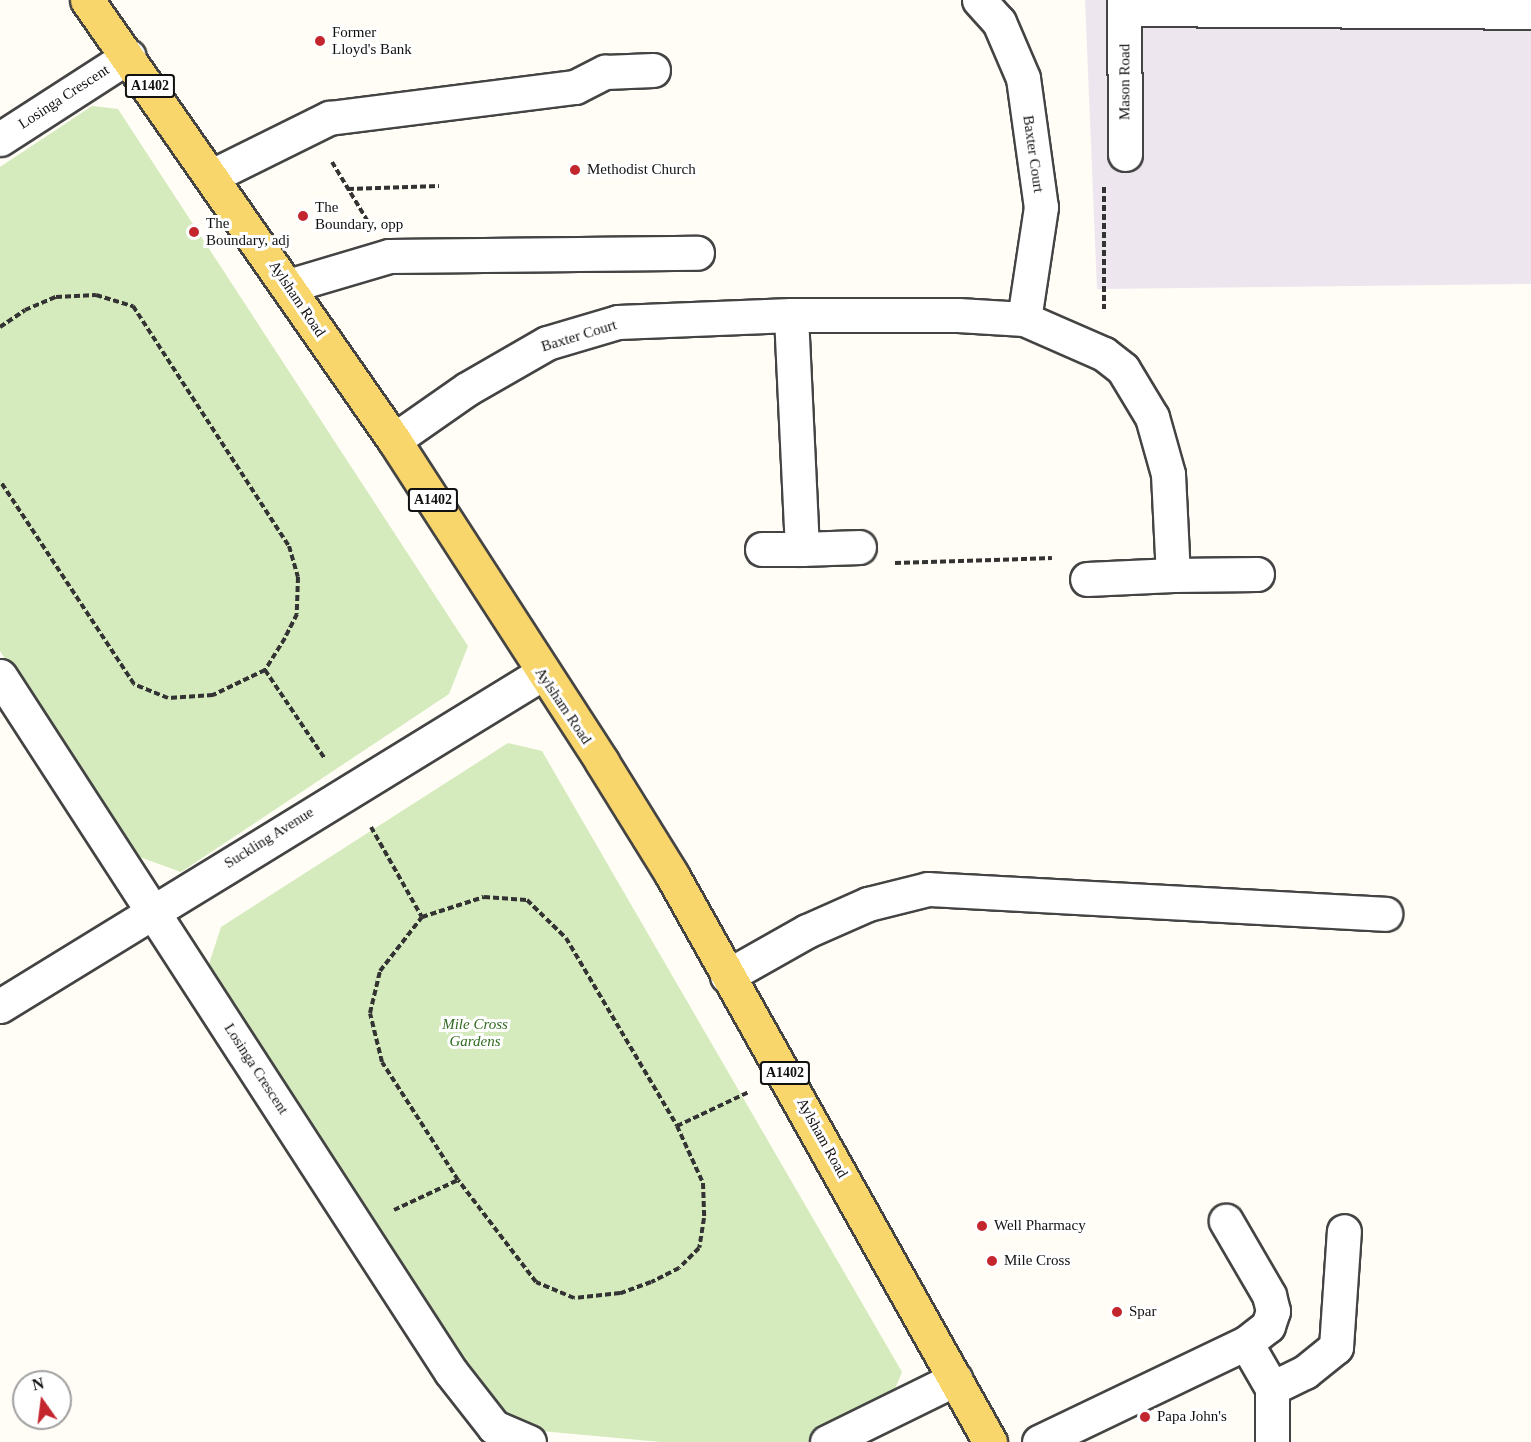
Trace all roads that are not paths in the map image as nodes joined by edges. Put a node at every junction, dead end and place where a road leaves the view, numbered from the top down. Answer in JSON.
{"nodes":[{"id":1,"x":87,"y":0,"type":"edge"},
{"id":2,"x":979,"y":0,"type":"edge"},
{"id":3,"x":1125,"y":4,"type":"edge"},
{"id":4,"x":1531,"y":12,"type":"edge"},
{"id":5,"x":129,"y":56,"type":"junction"},
{"id":6,"x":653,"y":70,"type":"dead end"},
{"id":7,"x":0,"y":139,"type":"edge"},
{"id":8,"x":1125,"y":154,"type":"road end"},
{"id":9,"x":212,"y":176,"type":"junction"},
{"id":10,"x":697,"y":253,"type":"dead end"},
{"id":11,"x":288,"y":286,"type":"junction"},
{"id":12,"x":791,"y":315,"type":"junction"},
{"id":13,"x":1024,"y":319,"type":"junction"},
{"id":14,"x":394,"y":440,"type":"junction"},
{"id":15,"x":859,"y":547,"type":"road end"},
{"id":16,"x":762,"y":549,"type":"dead end"},
{"id":17,"x":802,"y":549,"type":"junction"},
{"id":18,"x":1257,"y":574,"type":"dead end"},
{"id":19,"x":1173,"y":575,"type":"junction"},
{"id":20,"x":1087,"y":579,"type":"road end"},
{"id":21,"x":541,"y":674,"type":"junction"},
{"id":22,"x":0,"y":676,"type":"edge"},
{"id":23,"x":152,"y":910,"type":"junction"},
{"id":24,"x":1385,"y":914,"type":"dead end"},
{"id":25,"x":727,"y":976,"type":"junction"},
{"id":26,"x":0,"y":1006,"type":"edge"},
{"id":27,"x":1226,"y":1221,"type":"dead end"},
{"id":28,"x":1344,"y":1231,"type":"dead end"},
{"id":29,"x":1246,"y":1342,"type":"junction"},
{"id":30,"x":955,"y":1379,"type":"junction"},
{"id":31,"x":1272,"y":1388,"type":"junction"},
{"id":32,"x":530,"y":1442,"type":"edge"},
{"id":33,"x":827,"y":1442,"type":"edge"},
{"id":34,"x":990,"y":1442,"type":"edge"},
{"id":35,"x":1039,"y":1442,"type":"edge"},
{"id":36,"x":1272,"y":1442,"type":"edge"}],
"edges":[{"from":1,"to":5,"type":"main road","name":"Aylsham Road","number":"A1402"},
{"from":2,"to":13,"type":"street","name":"Baxter Court"},
{"from":3,"to":4,"type":"street","name":"Mason Road"},
{"from":3,"to":8,"type":"street","name":"Mason Road"},
{"from":5,"to":7,"type":"street","name":"Losinga Crescent"},
{"from":5,"to":9,"type":"main road","name":"Aylsham Road","number":"A1402"},
{"from":6,"to":9,"type":"street"},
{"from":9,"to":11,"type":"main road","name":"Aylsham Road","number":"A1402"},
{"from":10,"to":11,"type":"street"},
{"from":11,"to":14,"type":"main road","name":"Aylsham Road","number":"A1402"},
{"from":12,"to":13,"type":"street","name":"Baxter Court"},
{"from":12,"to":14,"type":"street","name":"Baxter Court"},
{"from":12,"to":17,"type":"street"},
{"from":13,"to":19,"type":"street","name":"Baxter Court"},
{"from":14,"to":21,"type":"main road","name":"Aylsham Road","number":"A1402"},
{"from":15,"to":17,"type":"street"},
{"from":16,"to":17,"type":"street"},
{"from":18,"to":19,"type":"street"},
{"from":19,"to":20,"type":"street"},
{"from":21,"to":23,"type":"street","name":"Suckling Avenue"},
{"from":21,"to":25,"type":"main road","name":"Aylsham Road","number":"A1402"},
{"from":22,"to":23,"type":"street","name":"Losinga Crescent"},
{"from":23,"to":26,"type":"street","name":"Suckling Avenue"},
{"from":23,"to":32,"type":"street","name":"Losinga Crescent"},
{"from":24,"to":25,"type":"street"},
{"from":25,"to":30,"type":"main road","name":"Aylsham Road","number":"A1402"},
{"from":27,"to":29,"type":"street"},
{"from":28,"to":31,"type":"street"},
{"from":29,"to":31,"type":"street"},
{"from":29,"to":35,"type":"street"},
{"from":30,"to":33,"type":"street"},
{"from":30,"to":34,"type":"main road","name":"Aylsham Road","number":"A1402"},
{"from":31,"to":36,"type":"street"}]}
